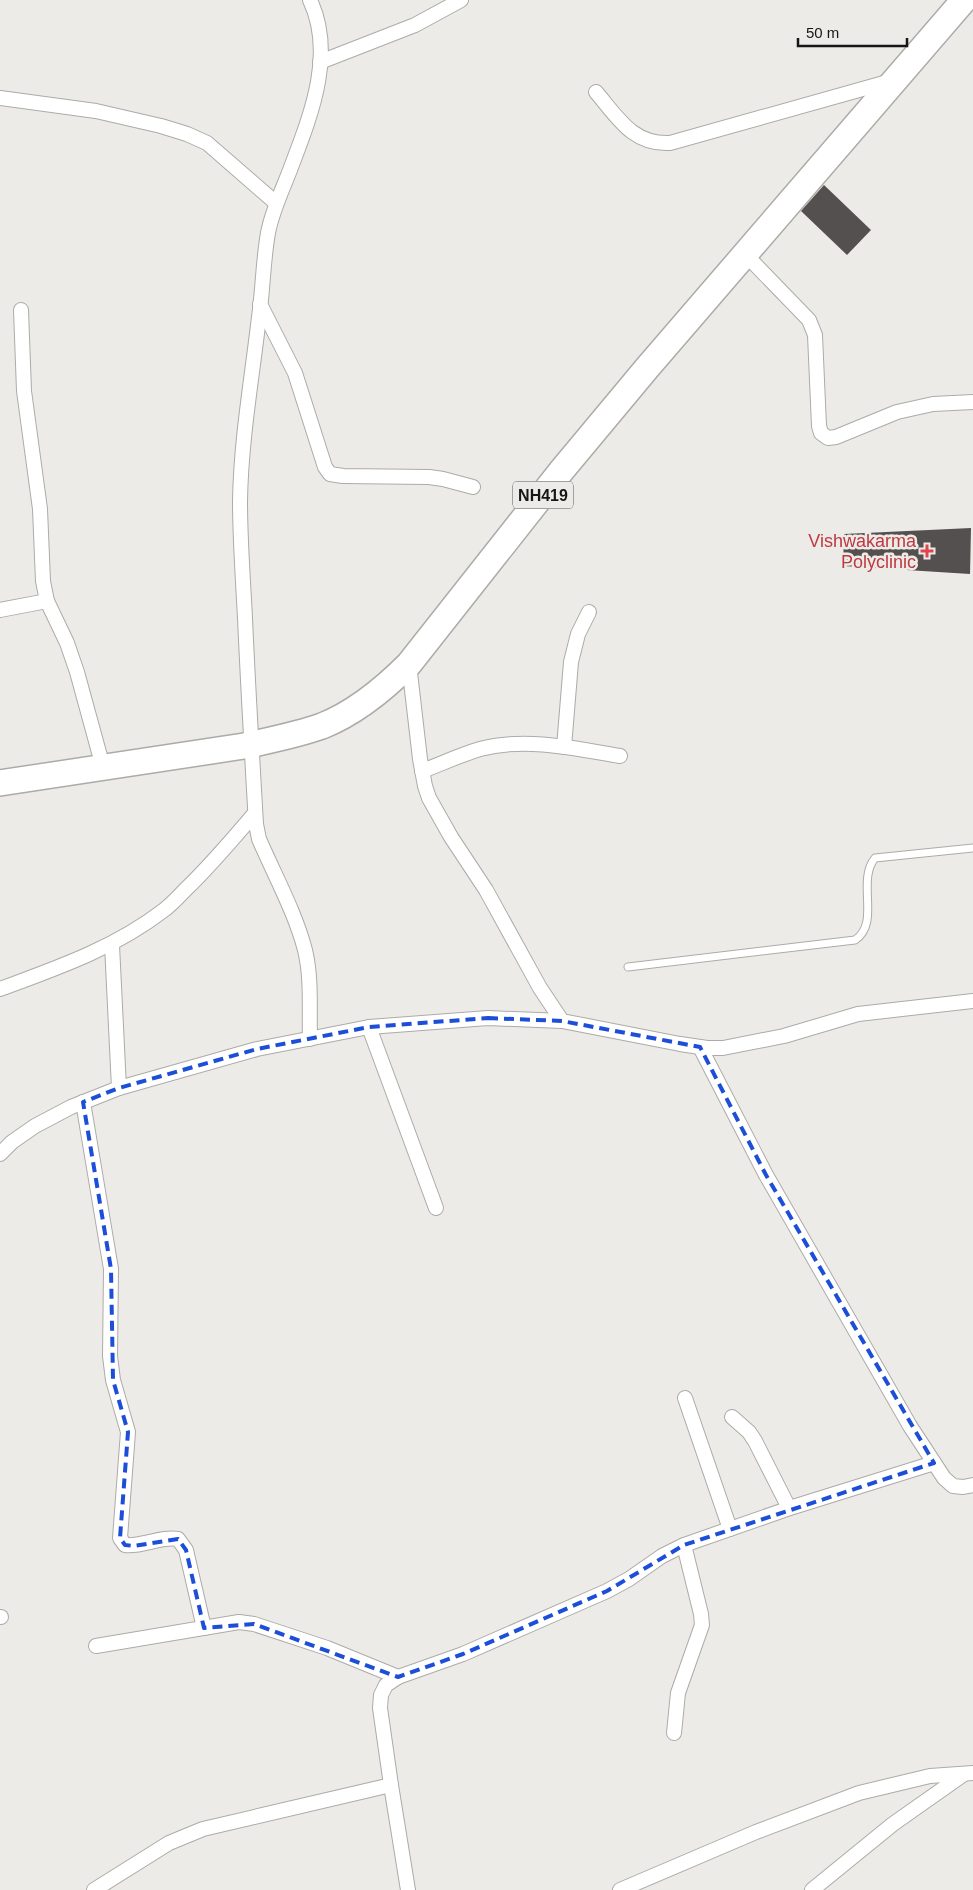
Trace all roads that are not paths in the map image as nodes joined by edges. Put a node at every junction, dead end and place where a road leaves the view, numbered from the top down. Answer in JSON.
{"nodes":[{"id":1,"x":310,"y":0,"type":"edge"},
{"id":2,"x":461,"y":0,"type":"edge"},
{"id":3,"x":964,"y":0,"type":"edge"},
{"id":4,"x":320,"y":62,"type":"junction"},
{"id":5,"x":897,"y":79,"type":"junction"},
{"id":6,"x":596,"y":92,"type":"dead end"},
{"id":7,"x":0,"y":98,"type":"edge"},
{"id":8,"x":276,"y":203,"type":"junction"},
{"id":9,"x":745,"y":254,"type":"junction"},
{"id":10,"x":260,"y":304,"type":"junction"},
{"id":11,"x":21,"y":310,"type":"dead end"},
{"id":12,"x":973,"y":402,"type":"edge"},
{"id":13,"x":473,"y":487,"type":"dead end"},
{"id":14,"x":47,"y":601,"type":"junction"},
{"id":15,"x":0,"y":610,"type":"edge"},
{"id":16,"x":589,"y":612,"type":"dead end"},
{"id":17,"x":409,"y":664,"type":"junction"},
{"id":18,"x":251,"y":744,"type":"junction"},
{"id":19,"x":564,"y":746,"type":"junction"},
{"id":20,"x":620,"y":756,"type":"dead end"},
{"id":21,"x":103,"y":767,"type":"junction"},
{"id":22,"x":422,"y":771,"type":"junction"},
{"id":23,"x":0,"y":783,"type":"edge"},
{"id":24,"x":255,"y":813,"type":"junction"},
{"id":25,"x":973,"y":848,"type":"edge"},
{"id":26,"x":112,"y":945,"type":"junction"},
{"id":27,"x":628,"y":967,"type":"dead end"},
{"id":28,"x":0,"y":989,"type":"edge"},
{"id":29,"x":973,"y":1001,"type":"edge"},
{"id":30,"x":562,"y":1021,"type":"junction"},
{"id":31,"x":369,"y":1027,"type":"junction"},
{"id":32,"x":310,"y":1039,"type":"junction"},
{"id":33,"x":700,"y":1047,"type":"junction"},
{"id":34,"x":119,"y":1088,"type":"junction"},
{"id":35,"x":83,"y":1102,"type":"junction"},
{"id":36,"x":0,"y":1154,"type":"edge"},
{"id":37,"x":436,"y":1208,"type":"dead end"},
{"id":38,"x":685,"y":1398,"type":"dead end"},
{"id":39,"x":732,"y":1417,"type":"dead end"},
{"id":40,"x":934,"y":1463,"type":"junction"},
{"id":41,"x":973,"y":1485,"type":"edge"},
{"id":42,"x":789,"y":1508,"type":"junction"},
{"id":43,"x":730,"y":1529,"type":"junction"},
{"id":44,"x":684,"y":1544,"type":"junction"},
{"id":45,"x":204,"y":1628,"type":"junction"},
{"id":46,"x":96,"y":1646,"type":"dead end"},
{"id":47,"x":398,"y":1677,"type":"junction"},
{"id":48,"x":674,"y":1733,"type":"dead end"},
{"id":49,"x":970,"y":1773,"type":"edge"},
{"id":50,"x":390,"y":1785,"type":"junction"},
{"id":51,"x":94,"y":1890,"type":"edge"},
{"id":52,"x":408,"y":1890,"type":"edge"},
{"id":53,"x":620,"y":1890,"type":"edge"},
{"id":54,"x":812,"y":1890,"type":"edge"}],
"edges":[{"from":1,"to":4,"type":"street"},
{"from":2,"to":4,"type":"street"},
{"from":3,"to":5,"type":"highway","number":"NH419"},
{"from":4,"to":8,"type":"street"},
{"from":5,"to":6,"type":"street"},
{"from":5,"to":9,"type":"highway","number":"NH419"},
{"from":7,"to":8,"type":"street"},
{"from":8,"to":10,"type":"street"},
{"from":9,"to":12,"type":"street"},
{"from":9,"to":17,"type":"highway","number":"NH419"},
{"from":10,"to":13,"type":"street"},
{"from":10,"to":18,"type":"street"},
{"from":11,"to":14,"type":"street"},
{"from":14,"to":15,"type":"street"},
{"from":14,"to":21,"type":"street"},
{"from":16,"to":19,"type":"street"},
{"from":17,"to":18,"type":"highway","number":"NH419"},
{"from":17,"to":22,"type":"street"},
{"from":18,"to":21,"type":"highway","number":"NH419"},
{"from":18,"to":24,"type":"street"},
{"from":19,"to":20,"type":"street"},
{"from":19,"to":22,"type":"street"},
{"from":21,"to":23,"type":"highway","number":"NH419"},
{"from":22,"to":30,"type":"street"},
{"from":24,"to":26,"type":"street"},
{"from":24,"to":32,"type":"street"},
{"from":25,"to":27,"type":"lane"},
{"from":26,"to":28,"type":"street"},
{"from":26,"to":34,"type":"street"},
{"from":29,"to":33,"type":"street"},
{"from":30,"to":31,"type":"street"},
{"from":30,"to":33,"type":"street"},
{"from":31,"to":32,"type":"street"},
{"from":31,"to":37,"type":"street"},
{"from":32,"to":34,"type":"street"},
{"from":33,"to":40,"type":"street"},
{"from":34,"to":35,"type":"street"},
{"from":35,"to":36,"type":"street"},
{"from":35,"to":45,"type":"street"},
{"from":38,"to":43,"type":"street"},
{"from":39,"to":42,"type":"street"},
{"from":40,"to":41,"type":"street"},
{"from":40,"to":42,"type":"street"},
{"from":42,"to":43,"type":"street"},
{"from":43,"to":44,"type":"street"},
{"from":44,"to":47,"type":"street"},
{"from":44,"to":48,"type":"street"},
{"from":45,"to":46,"type":"street"},
{"from":45,"to":47,"type":"street"},
{"from":47,"to":50,"type":"street"},
{"from":49,"to":53,"type":"street"},
{"from":49,"to":54,"type":"street"},
{"from":50,"to":51,"type":"street"},
{"from":50,"to":52,"type":"street"}]}
